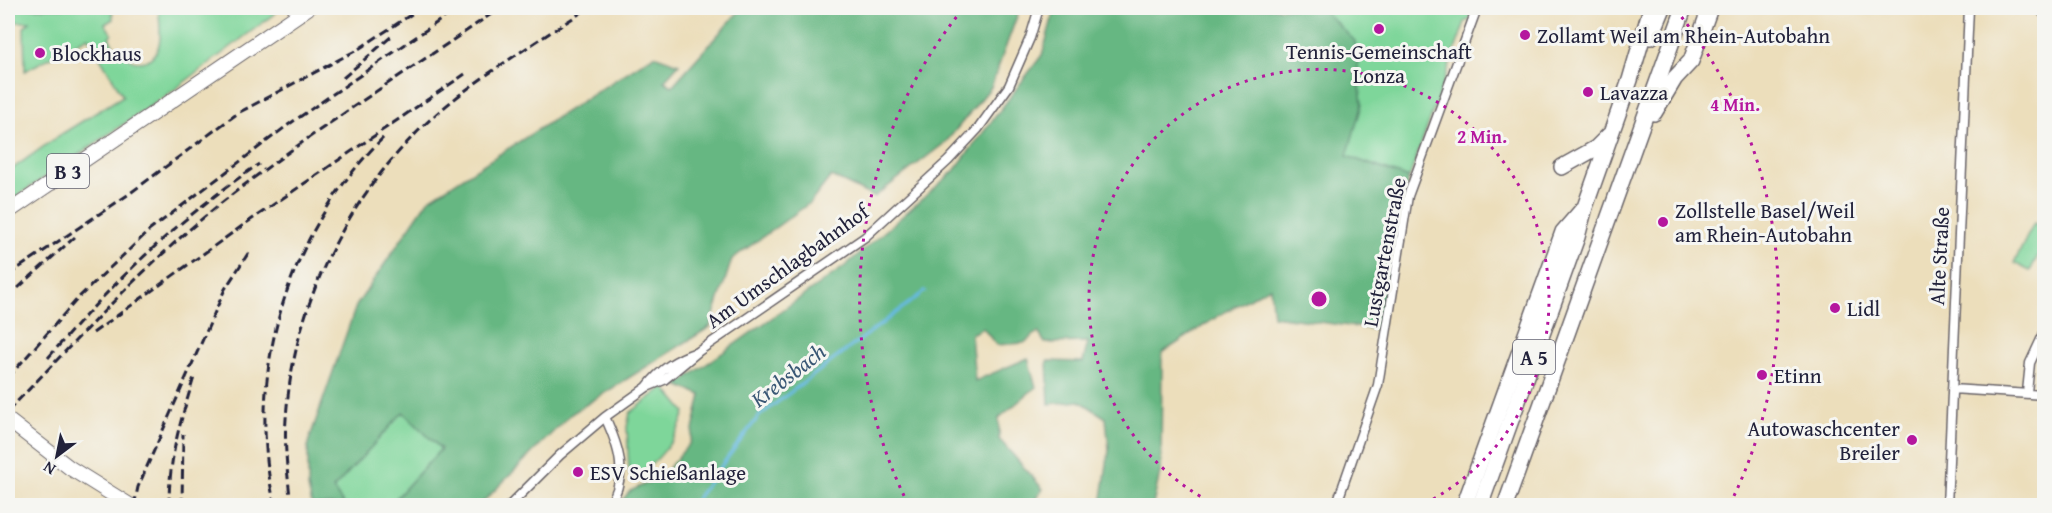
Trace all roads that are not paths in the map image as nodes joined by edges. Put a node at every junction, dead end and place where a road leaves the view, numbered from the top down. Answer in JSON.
{"nodes":[{"id":1,"x":308,"y":8,"type":"edge"},
{"id":2,"x":1039,"y":8,"type":"edge"},
{"id":3,"x":1477,"y":8,"type":"edge"},
{"id":4,"x":1640,"y":8,"type":"edge"},
{"id":5,"x":1651,"y":8,"type":"edge"},
{"id":6,"x":1663,"y":8,"type":"edge"},
{"id":7,"x":1684,"y":8,"type":"edge"},
{"id":8,"x":1710,"y":8,"type":"edge"},
{"id":9,"x":1969,"y":8,"type":"edge"},
{"id":10,"x":2039,"y":8,"type":"edge"},
{"id":11,"x":2044,"y":14,"type":"edge"},
{"id":12,"x":1630,"y":80,"type":"junction"},
{"id":13,"x":1611,"y":133,"type":"junction"},
{"id":14,"x":1631,"y":155,"type":"junction"},
{"id":15,"x":1562,"y":167,"type":"dead end"},
{"id":16,"x":1585,"y":207,"type":"junction"},
{"id":17,"x":8,"y":212,"type":"edge"},
{"id":18,"x":2044,"y":333,"type":"edge"},
{"id":19,"x":1952,"y":389,"type":"junction"},
{"id":20,"x":2027,"y":392,"type":"junction"},
{"id":21,"x":2044,"y":396,"type":"edge"},
{"id":22,"x":605,"y":417,"type":"junction"},
{"id":23,"x":8,"y":420,"type":"edge"},
{"id":24,"x":131,"y":506,"type":"edge"},
{"id":25,"x":509,"y":506,"type":"edge"},
{"id":26,"x":609,"y":506,"type":"edge"},
{"id":27,"x":1336,"y":506,"type":"edge"},
{"id":28,"x":1464,"y":506,"type":"edge"},
{"id":29,"x":1480,"y":506,"type":"edge"},
{"id":30,"x":1505,"y":506,"type":"edge"},
{"id":31,"x":1947,"y":506,"type":"edge"}],
"edges":[{"from":1,"to":17,"type":"main road","number":"B 3"},
{"from":2,"to":22,"type":"street","name":"Am Umschlagbahnhof"},
{"from":3,"to":27,"type":"street","name":"Lustgartenstraße"},
{"from":4,"to":12,"type":"highway","number":"A 5"},
{"from":5,"to":12,"type":"highway","number":"A 5"},
{"from":6,"to":12,"type":"highway","number":"A 5"},
{"from":7,"to":14,"type":"highway","number":"A 5"},
{"from":8,"to":14,"type":"highway"},
{"from":9,"to":19,"type":"street","name":"Alte Straße"},
{"from":10,"to":11,"type":"street"},
{"from":12,"to":13,"type":"highway","number":"A 5"},
{"from":13,"to":15,"type":"highway"},
{"from":13,"to":16,"type":"highway","number":"A 5"},
{"from":14,"to":30,"type":"highway","number":"A 5"},
{"from":16,"to":28,"type":"highway"},
{"from":16,"to":29,"type":"highway","number":"A 5"},
{"from":18,"to":20,"type":"street"},
{"from":19,"to":20,"type":"street"},
{"from":19,"to":31,"type":"street","name":"Alte Straße"},
{"from":20,"to":21,"type":"street"},
{"from":22,"to":25,"type":"street","name":"Am Umschlagbahnhof"},
{"from":22,"to":26,"type":"street"},
{"from":23,"to":24,"type":"main road"}]}
